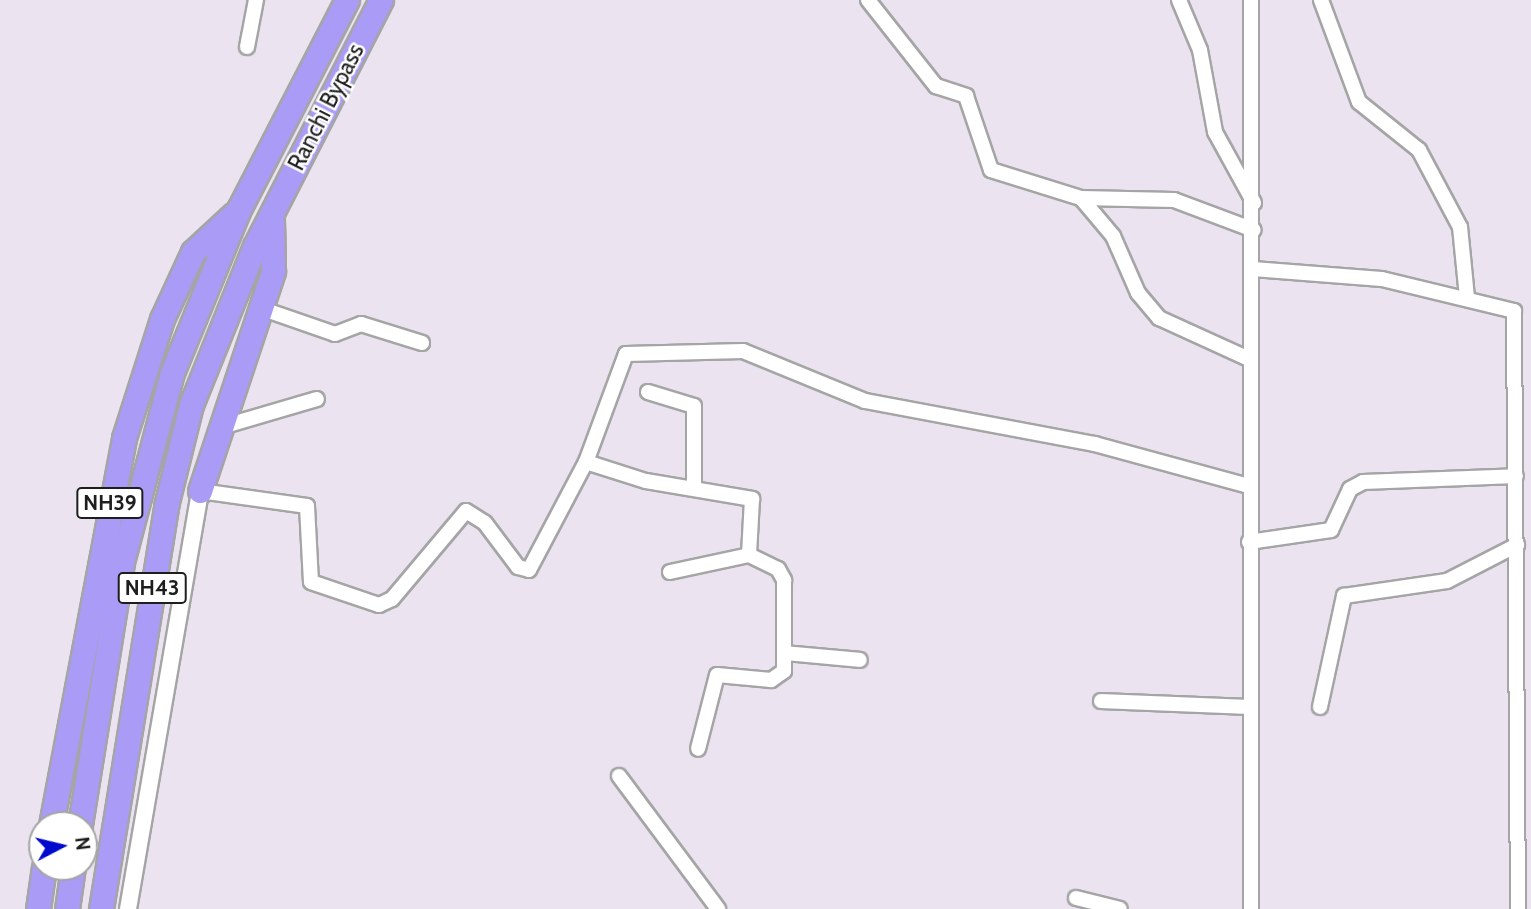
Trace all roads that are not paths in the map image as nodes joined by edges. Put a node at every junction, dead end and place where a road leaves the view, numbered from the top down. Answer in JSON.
{"nodes":[{"id":1,"x":256,"y":0,"type":"edge"},
{"id":2,"x":347,"y":0,"type":"edge"},
{"id":3,"x":381,"y":0,"type":"edge"},
{"id":4,"x":868,"y":0,"type":"edge"},
{"id":5,"x":1179,"y":0,"type":"edge"},
{"id":6,"x":1251,"y":0,"type":"edge"},
{"id":7,"x":1321,"y":0,"type":"edge"},
{"id":8,"x":247,"y":47,"type":"dead end"},
{"id":9,"x":1081,"y":198,"type":"junction"},
{"id":10,"x":1254,"y":202,"type":"junction"},
{"id":11,"x":239,"y":209,"type":"junction"},
{"id":12,"x":272,"y":214,"type":"junction"},
{"id":13,"x":1254,"y":230,"type":"junction"},
{"id":14,"x":1253,"y":269,"type":"junction"},
{"id":15,"x":1467,"y":297,"type":"junction"},
{"id":16,"x":263,"y":309,"type":"junction"},
{"id":17,"x":422,"y":343,"type":"dead end"},
{"id":18,"x":1251,"y":360,"type":"junction"},
{"id":19,"x":648,"y":392,"type":"dead end"},
{"id":20,"x":317,"y":399,"type":"dead end"},
{"id":21,"x":218,"y":428,"type":"junction"},
{"id":22,"x":586,"y":462,"type":"junction"},
{"id":23,"x":1516,"y":477,"type":"junction"},
{"id":24,"x":1249,"y":486,"type":"junction"},
{"id":25,"x":694,"y":488,"type":"junction"},
{"id":26,"x":200,"y":491,"type":"junction"},
{"id":27,"x":1249,"y":542,"type":"junction"},
{"id":28,"x":1517,"y":545,"type":"junction"},
{"id":29,"x":749,"y":555,"type":"junction"},
{"id":30,"x":670,"y":572,"type":"dead end"},
{"id":31,"x":785,"y":653,"type":"junction"},
{"id":32,"x":860,"y":660,"type":"dead end"},
{"id":33,"x":1101,"y":701,"type":"dead end"},
{"id":34,"x":1249,"y":706,"type":"junction"},
{"id":35,"x":1320,"y":707,"type":"dead end"},
{"id":36,"x":698,"y":749,"type":"dead end"},
{"id":37,"x":1524,"y":761,"type":"edge"},
{"id":38,"x":619,"y":776,"type":"dead end"},
{"id":39,"x":54,"y":811,"type":"edge"},
{"id":40,"x":82,"y":811,"type":"edge"},
{"id":41,"x":42,"y":881,"type":"edge"},
{"id":42,"x":72,"y":881,"type":"edge"},
{"id":43,"x":1076,"y":898,"type":"dead end"},
{"id":44,"x":37,"y":909,"type":"edge"},
{"id":45,"x":67,"y":909,"type":"edge"},
{"id":46,"x":101,"y":909,"type":"edge"},
{"id":47,"x":128,"y":909,"type":"edge"},
{"id":48,"x":718,"y":909,"type":"edge"},
{"id":49,"x":1120,"y":909,"type":"edge"},
{"id":50,"x":1251,"y":909,"type":"edge"},
{"id":51,"x":1518,"y":909,"type":"edge"}],
"edges":[{"from":1,"to":8,"type":"street"},
{"from":2,"to":11,"type":"highway","name":"Ranchi Bypass","number":"NH43"},
{"from":3,"to":12,"type":"highway","name":"Ranchi Bypass","number":"NH43"},
{"from":4,"to":9,"type":"street"},
{"from":5,"to":10,"type":"street"},
{"from":6,"to":10,"type":"street"},
{"from":7,"to":15,"type":"street"},
{"from":9,"to":13,"type":"street"},
{"from":9,"to":18,"type":"street"},
{"from":10,"to":13,"type":"street"},
{"from":11,"to":39,"type":"highway","number":"NH39"},
{"from":11,"to":40,"type":"highway","number":"NH43"},
{"from":12,"to":16,"type":"highway"},
{"from":12,"to":46,"type":"highway","number":"NH43"},
{"from":13,"to":14,"type":"street"},
{"from":14,"to":15,"type":"street"},
{"from":14,"to":18,"type":"street"},
{"from":15,"to":23,"type":"street"},
{"from":16,"to":17,"type":"street"},
{"from":16,"to":21,"type":"highway"},
{"from":18,"to":24,"type":"street"},
{"from":19,"to":25,"type":"street"},
{"from":20,"to":21,"type":"street"},
{"from":21,"to":26,"type":"highway"},
{"from":22,"to":24,"type":"street"},
{"from":22,"to":25,"type":"street"},
{"from":22,"to":26,"type":"street"},
{"from":23,"to":27,"type":"street"},
{"from":23,"to":28,"type":"street"},
{"from":24,"to":27,"type":"street"},
{"from":25,"to":29,"type":"street"},
{"from":26,"to":47,"type":"street"},
{"from":27,"to":34,"type":"street"},
{"from":28,"to":35,"type":"street"},
{"from":28,"to":37,"type":"street"},
{"from":29,"to":30,"type":"street"},
{"from":29,"to":31,"type":"street"},
{"from":31,"to":32,"type":"street"},
{"from":31,"to":36,"type":"street"},
{"from":33,"to":34,"type":"street"},
{"from":34,"to":50,"type":"street"},
{"from":37,"to":51,"type":"street"},
{"from":38,"to":48,"type":"street"},
{"from":41,"to":44,"type":"highway"},
{"from":42,"to":45,"type":"highway"},
{"from":43,"to":49,"type":"street"}]}
